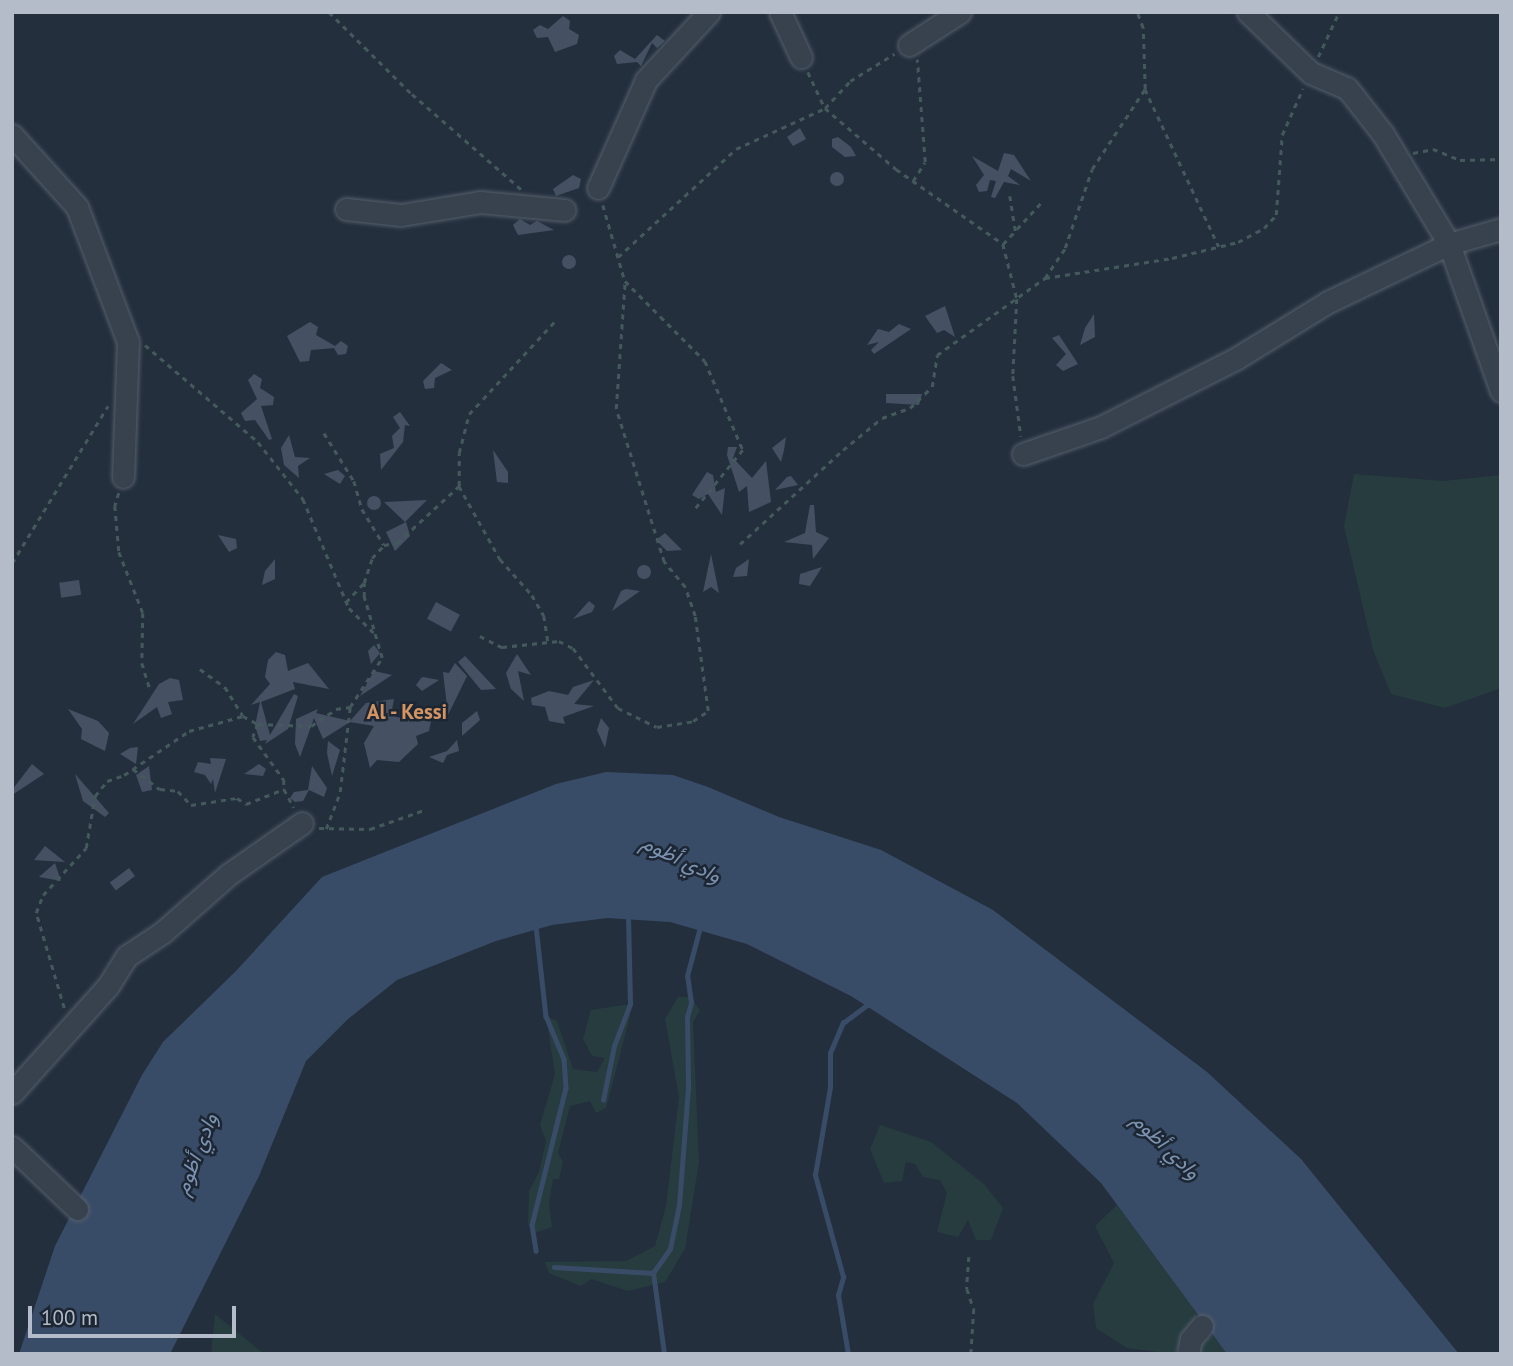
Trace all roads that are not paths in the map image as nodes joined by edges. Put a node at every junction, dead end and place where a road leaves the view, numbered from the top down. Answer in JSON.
{"nodes":[{"id":1,"x":709,"y":12,"type":"edge"},
{"id":2,"x":780,"y":12,"type":"edge"},
{"id":3,"x":960,"y":12,"type":"edge"},
{"id":4,"x":1248,"y":12,"type":"edge"},
{"id":5,"x":909,"y":45,"type":"road end"},
{"id":6,"x":801,"y":57,"type":"road end"},
{"id":7,"x":12,"y":135,"type":"edge"},
{"id":8,"x":598,"y":188,"type":"road end"},
{"id":9,"x":346,"y":209,"type":"dead end"},
{"id":10,"x":565,"y":210,"type":"dead end"},
{"id":11,"x":1501,"y":229,"type":"edge"},
{"id":12,"x":1449,"y":244,"type":"junction"},
{"id":13,"x":1501,"y":391,"type":"edge"},
{"id":14,"x":1023,"y":454,"type":"road end"},
{"id":15,"x":123,"y":477,"type":"road end"},
{"id":16,"x":302,"y":823,"type":"road end"},
{"id":17,"x":12,"y":1093,"type":"edge"},
{"id":18,"x":12,"y":1147,"type":"edge"},
{"id":19,"x":77,"y":1209,"type":"dead end"},
{"id":20,"x":1202,"y":1326,"type":"dead end"},
{"id":21,"x":1188,"y":1354,"type":"edge"}],
"edges":[{"from":1,"to":8,"type":"street"},
{"from":2,"to":6,"type":"street"},
{"from":3,"to":5,"type":"street"},
{"from":4,"to":12,"type":"street"},
{"from":7,"to":15,"type":"street"},
{"from":9,"to":10,"type":"street"},
{"from":11,"to":12,"type":"street"},
{"from":12,"to":13,"type":"street"},
{"from":12,"to":14,"type":"street"},
{"from":16,"to":17,"type":"street"},
{"from":18,"to":19,"type":"street"},
{"from":20,"to":21,"type":"street"}]}
